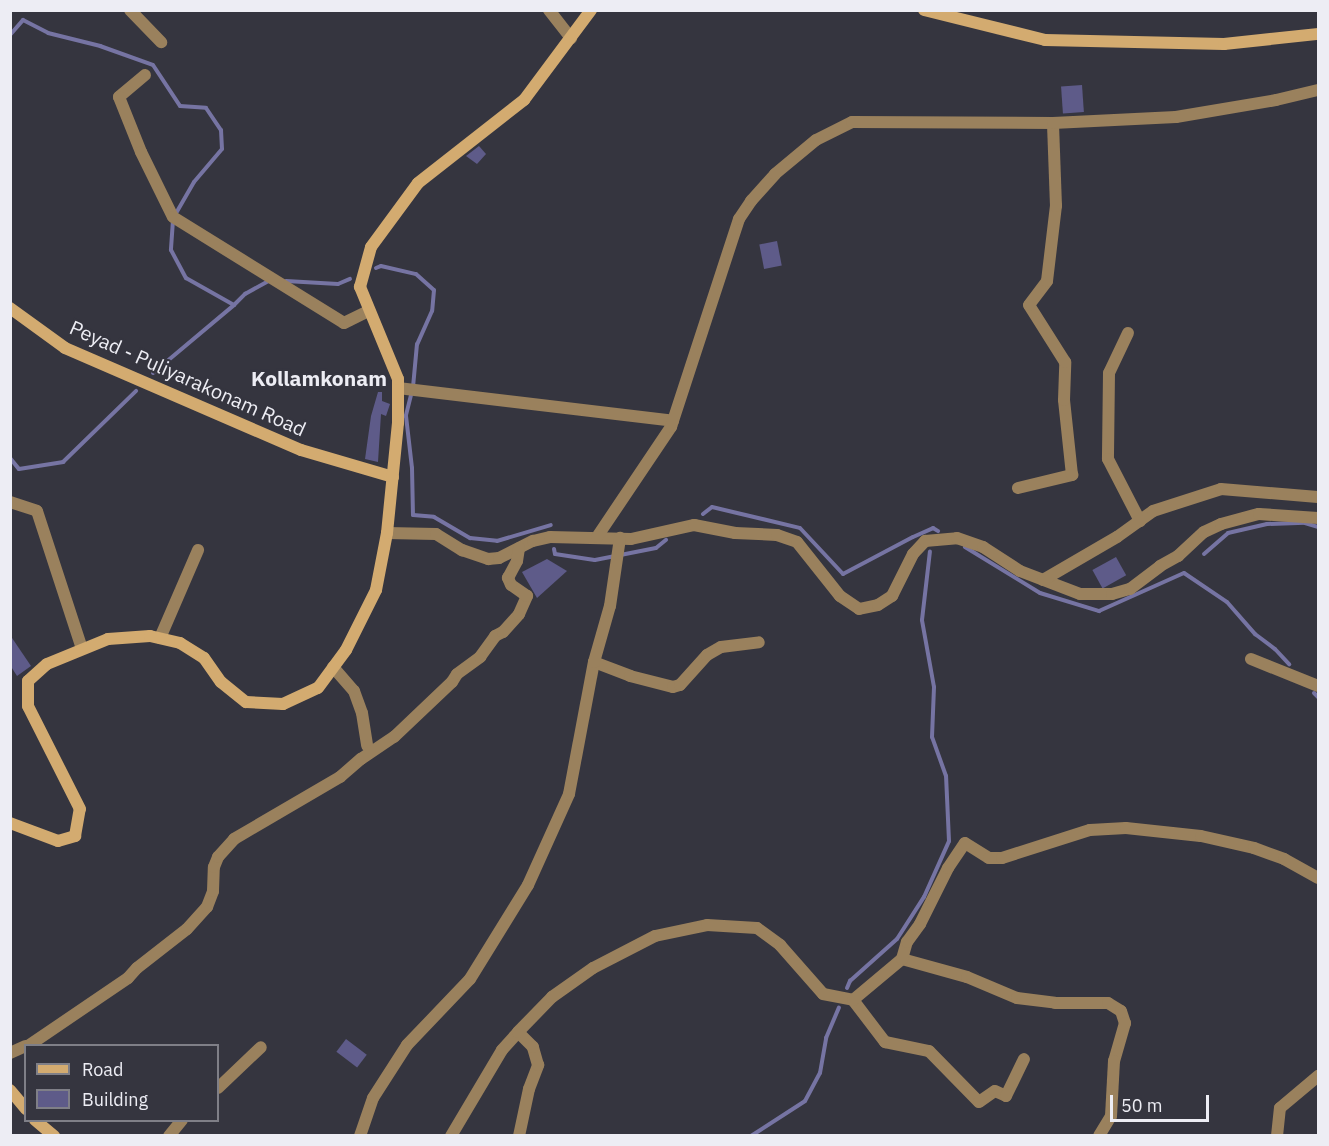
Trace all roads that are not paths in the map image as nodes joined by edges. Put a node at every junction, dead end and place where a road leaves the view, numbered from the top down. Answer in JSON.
{"nodes":[{"id":1,"x":130,"y":10,"type":"edge"},
{"id":2,"x":549,"y":10,"type":"edge"},
{"id":3,"x":591,"y":10,"type":"edge"},
{"id":4,"x":924,"y":10,"type":"edge"},
{"id":5,"x":1318,"y":34,"type":"edge"},
{"id":6,"x":571,"y":38,"type":"junction"},
{"id":7,"x":161,"y":42,"type":"dead end"},
{"id":8,"x":145,"y":75,"type":"dead end"},
{"id":9,"x":1318,"y":90,"type":"edge"},
{"id":10,"x":1053,"y":123,"type":"junction"},
{"id":11,"x":10,"y":308,"type":"edge"},
{"id":12,"x":369,"y":311,"type":"junction"},
{"id":13,"x":1128,"y":333,"type":"dead end"},
{"id":14,"x":401,"y":389,"type":"junction"},
{"id":15,"x":673,"y":421,"type":"junction"},
{"id":16,"x":393,"y":477,"type":"junction"},
{"id":17,"x":1018,"y":488,"type":"dead end"},
{"id":18,"x":1318,"y":497,"type":"edge"},
{"id":19,"x":10,"y":502,"type":"edge"},
{"id":20,"x":1318,"y":518,"type":"edge"},
{"id":21,"x":1140,"y":521,"type":"junction"},
{"id":22,"x":387,"y":533,"type":"junction"},
{"id":23,"x":597,"y":537,"type":"junction"},
{"id":24,"x":619,"y":543,"type":"junction"},
{"id":25,"x":519,"y":548,"type":"junction"},
{"id":26,"x":198,"y":550,"type":"dead end"},
{"id":27,"x":1043,"y":580,"type":"junction"},
{"id":28,"x":160,"y":638,"type":"junction"},
{"id":29,"x":759,"y":642,"type":"dead end"},
{"id":30,"x":82,"y":649,"type":"junction"},
{"id":31,"x":1251,"y":659,"type":"dead end"},
{"id":32,"x":594,"y":662,"type":"junction"},
{"id":33,"x":333,"y":667,"type":"junction"},
{"id":34,"x":1318,"y":686,"type":"edge"},
{"id":35,"x":367,"y":746,"type":"dead end"},
{"id":36,"x":10,"y":823,"type":"edge"},
{"id":37,"x":1318,"y":878,"type":"edge"},
{"id":38,"x":902,"y":959,"type":"junction"},
{"id":39,"x":853,"y":1000,"type":"junction"},
{"id":40,"x":518,"y":1032,"type":"junction"},
{"id":41,"x":30,"y":1044,"type":"edge"},
{"id":42,"x":24,"y":1047,"type":"edge"},
{"id":43,"x":261,"y":1047,"type":"dead end"},
{"id":44,"x":10,"y":1053,"type":"edge"},
{"id":45,"x":1024,"y":1059,"type":"dead end"},
{"id":46,"x":1318,"y":1076,"type":"edge"},
{"id":47,"x":219,"y":1087,"type":"edge"},
{"id":48,"x":10,"y":1090,"type":"edge"},
{"id":49,"x":24,"y":1107,"type":"edge"},
{"id":50,"x":37,"y":1122,"type":"edge"},
{"id":51,"x":180,"y":1122,"type":"edge"},
{"id":52,"x":54,"y":1136,"type":"edge"},
{"id":53,"x":169,"y":1136,"type":"edge"},
{"id":54,"x":360,"y":1136,"type":"edge"},
{"id":55,"x":451,"y":1136,"type":"edge"},
{"id":56,"x":519,"y":1136,"type":"edge"},
{"id":57,"x":1098,"y":1136,"type":"edge"},
{"id":58,"x":1277,"y":1136,"type":"edge"}],
"edges":[{"from":1,"to":7,"type":"street"},
{"from":2,"to":6,"type":"street"},
{"from":3,"to":6,"type":"main road"},
{"from":4,"to":5,"type":"main road"},
{"from":6,"to":12,"type":"main road"},
{"from":8,"to":12,"type":"street"},
{"from":9,"to":10,"type":"street"},
{"from":10,"to":15,"type":"street"},
{"from":10,"to":17,"type":"street"},
{"from":11,"to":16,"type":"main road","name":"Peyad - Puliyarakonam Road"},
{"from":12,"to":14,"type":"main road"},
{"from":13,"to":21,"type":"street"},
{"from":14,"to":15,"type":"street"},
{"from":14,"to":16,"type":"main road"},
{"from":15,"to":23,"type":"street"},
{"from":16,"to":22,"type":"main road"},
{"from":18,"to":21,"type":"street"},
{"from":19,"to":30,"type":"street"},
{"from":20,"to":27,"type":"street"},
{"from":21,"to":27,"type":"street"},
{"from":22,"to":25,"type":"street"},
{"from":22,"to":33,"type":"main road"},
{"from":23,"to":24,"type":"street"},
{"from":23,"to":25,"type":"street"},
{"from":24,"to":27,"type":"street"},
{"from":24,"to":32,"type":"street"},
{"from":25,"to":41,"type":"street"},
{"from":26,"to":28,"type":"street"},
{"from":28,"to":30,"type":"main road"},
{"from":28,"to":33,"type":"main road"},
{"from":29,"to":32,"type":"street"},
{"from":30,"to":36,"type":"main road"},
{"from":31,"to":34,"type":"street"},
{"from":32,"to":54,"type":"street"},
{"from":33,"to":35,"type":"street"},
{"from":37,"to":38,"type":"street"},
{"from":38,"to":39,"type":"street"},
{"from":38,"to":57,"type":"street"},
{"from":39,"to":40,"type":"street"},
{"from":39,"to":45,"type":"street"},
{"from":40,"to":55,"type":"street"},
{"from":40,"to":56,"type":"street"},
{"from":42,"to":44,"type":"street"},
{"from":43,"to":47,"type":"street"},
{"from":46,"to":58,"type":"street"},
{"from":48,"to":49,"type":"main road"},
{"from":50,"to":52,"type":"main road"},
{"from":51,"to":53,"type":"street"}]}
